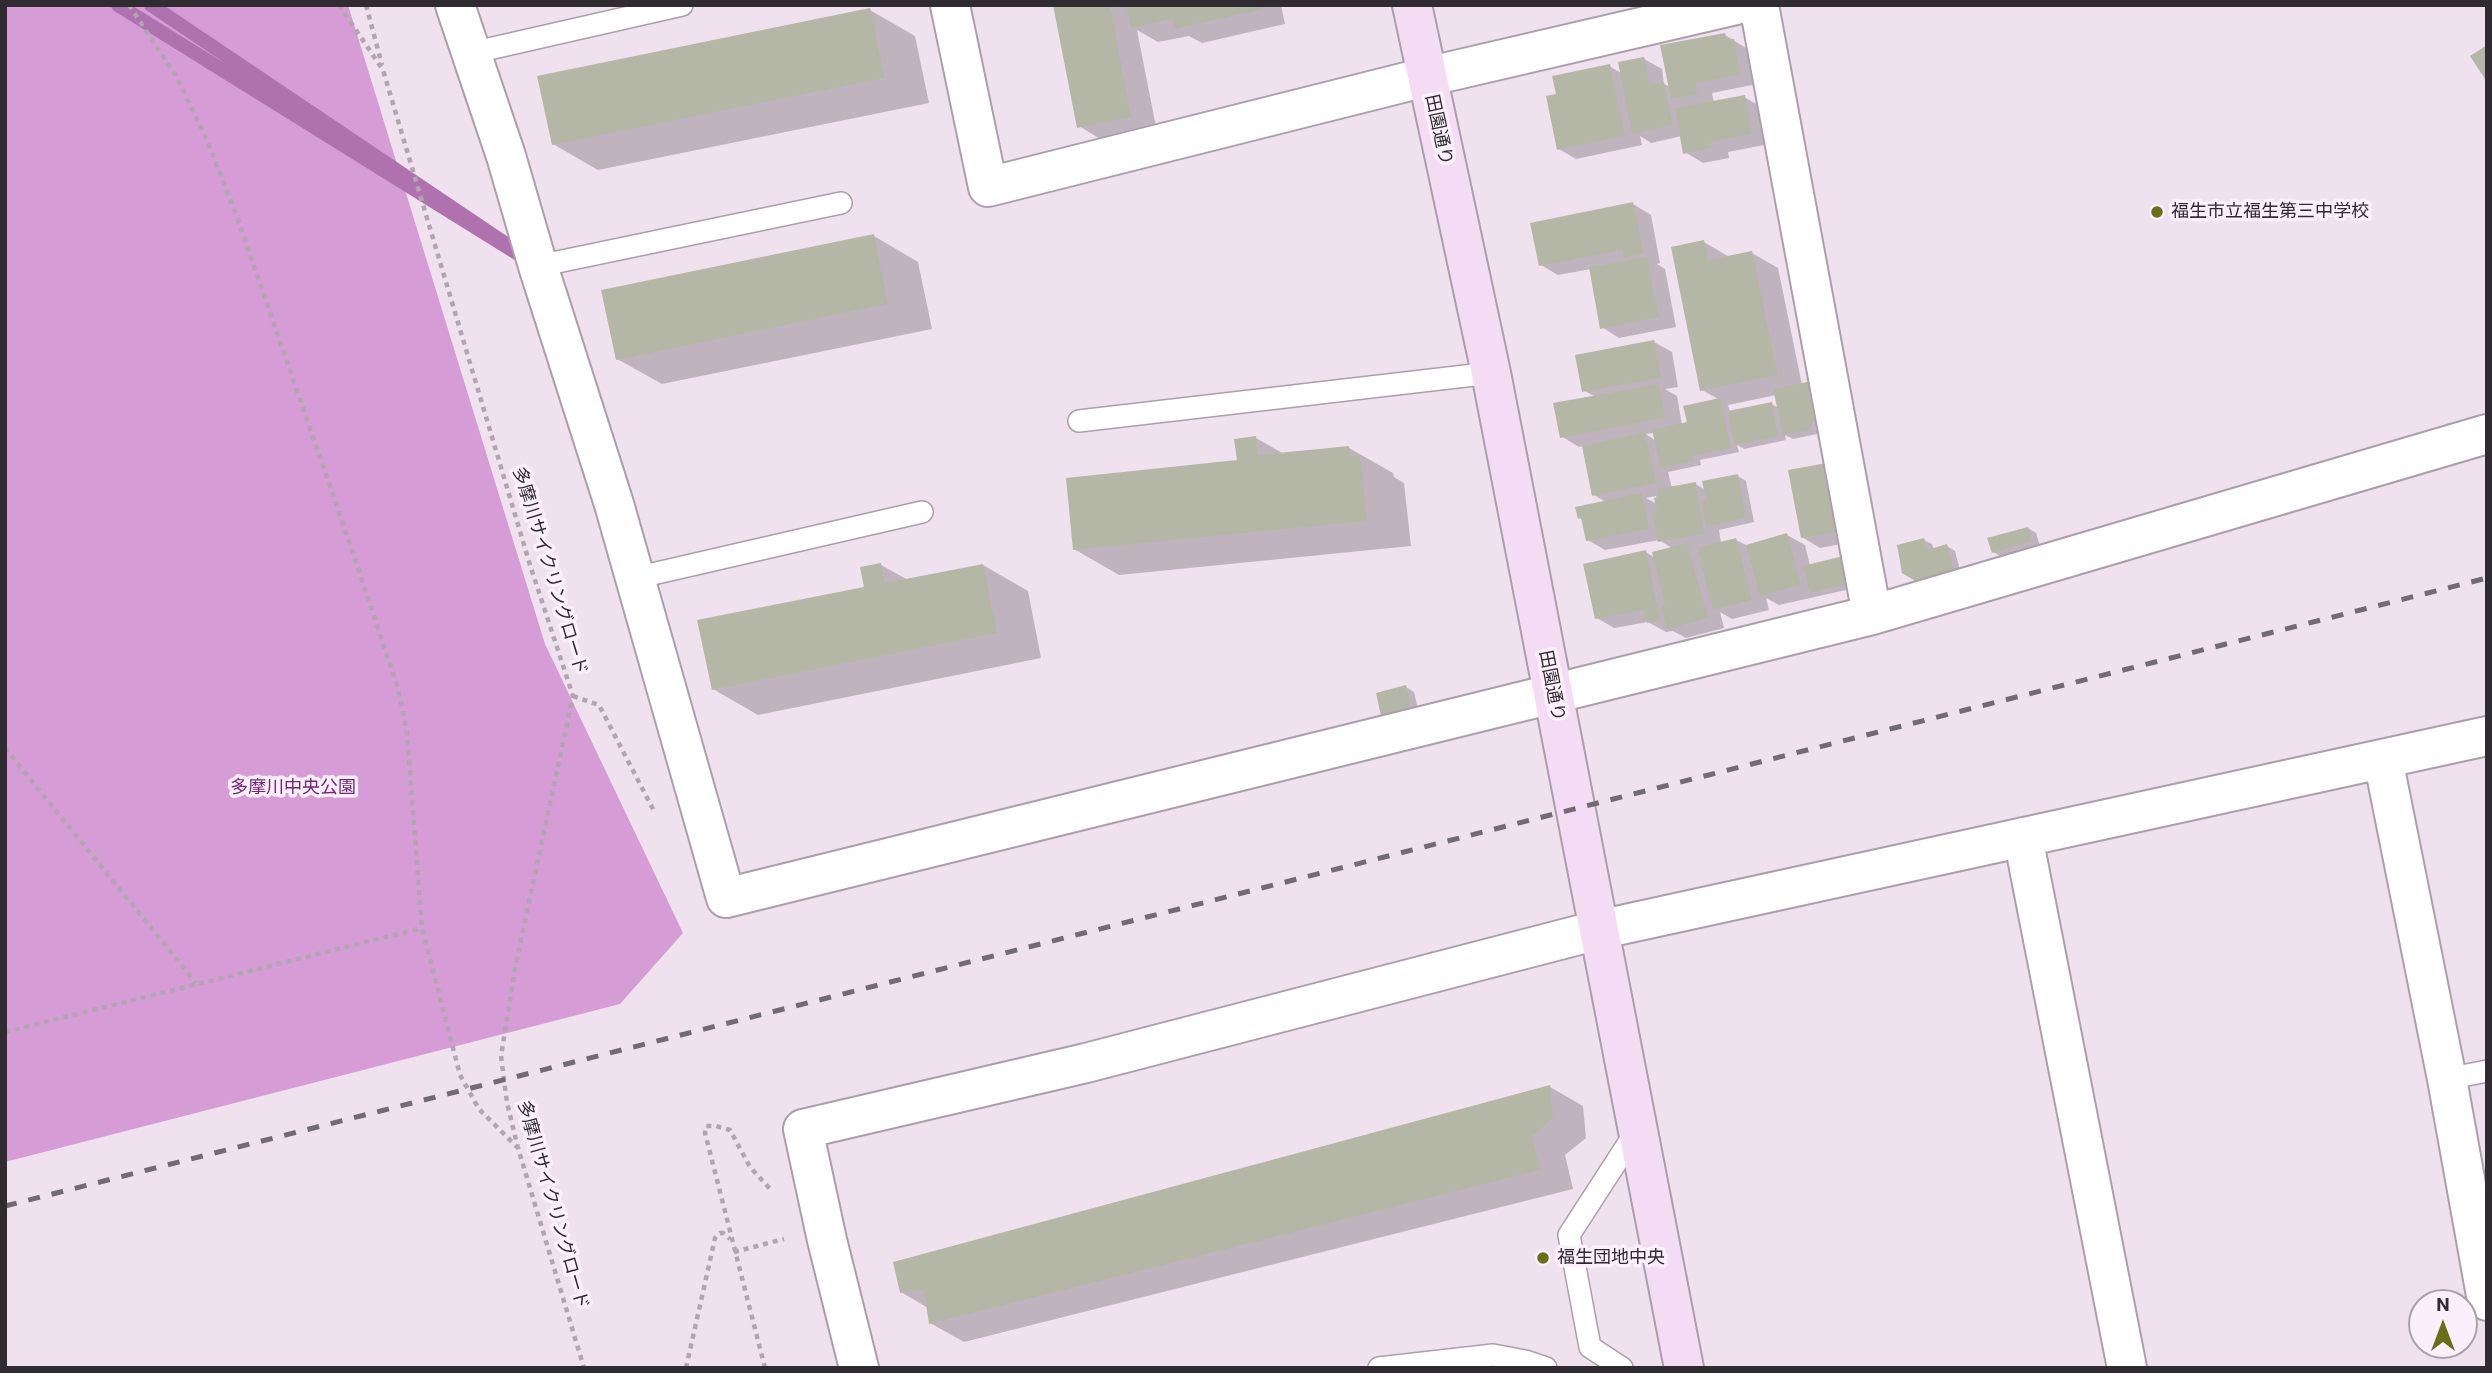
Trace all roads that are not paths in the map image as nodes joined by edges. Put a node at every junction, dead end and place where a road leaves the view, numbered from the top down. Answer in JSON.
{"nodes":[{"id":1,"x":455,"y":5,"type":"edge"},
{"id":2,"x":682,"y":5,"type":"edge"},
{"id":3,"x":950,"y":5,"type":"edge"},
{"id":4,"x":1412,"y":5,"type":"edge"},
{"id":5,"x":1736,"y":5,"type":"edge"},
{"id":6,"x":1759,"y":5,"type":"edge"},
{"id":7,"x":471,"y":53,"type":"junction"},
{"id":8,"x":1426,"y":77,"type":"junction"},
{"id":9,"x":841,"y":203,"type":"dead end"},
{"id":10,"x":538,"y":265,"type":"junction"},
{"id":11,"x":1491,"y":373,"type":"junction"},
{"id":12,"x":1079,"y":421,"type":"dead end"},
{"id":13,"x":2487,"y":434,"type":"edge"},
{"id":14,"x":922,"y":512,"type":"dead end"},
{"id":15,"x":635,"y":578,"type":"junction"},
{"id":16,"x":1872,"y":615,"type":"junction"},
{"id":17,"x":1553,"y":694,"type":"junction"},
{"id":18,"x":2487,"y":736,"type":"edge"},
{"id":19,"x":2383,"y":759,"type":"junction"},
{"id":20,"x":2023,"y":837,"type":"junction"},
{"id":21,"x":1598,"y":930,"type":"junction"},
{"id":22,"x":2487,"y":1071,"type":"edge"},
{"id":23,"x":2446,"y":1079,"type":"junction"},
{"id":24,"x":1637,"y":1129,"type":"junction"},
{"id":25,"x":2487,"y":1301,"type":"edge"},
{"id":26,"x":859,"y":1368,"type":"edge"},
{"id":27,"x":1379,"y":1368,"type":"edge"},
{"id":28,"x":1546,"y":1368,"type":"edge"},
{"id":29,"x":1622,"y":1368,"type":"edge"},
{"id":30,"x":1684,"y":1368,"type":"edge"},
{"id":31,"x":2127,"y":1368,"type":"edge"}],
"edges":[{"from":1,"to":7,"type":"street"},
{"from":2,"to":7,"type":"lane"},
{"from":3,"to":8,"type":"street"},
{"from":4,"to":8,"type":"street","name":"田園通り"},
{"from":5,"to":8,"type":"street"},
{"from":6,"to":16,"type":"street"},
{"from":7,"to":10,"type":"street"},
{"from":8,"to":11,"type":"street","name":"田園通り"},
{"from":9,"to":10,"type":"lane"},
{"from":10,"to":15,"type":"street"},
{"from":11,"to":12,"type":"lane"},
{"from":11,"to":17,"type":"street","name":"田園通り"},
{"from":13,"to":16,"type":"street"},
{"from":14,"to":15,"type":"lane"},
{"from":15,"to":17,"type":"street"},
{"from":16,"to":17,"type":"street"},
{"from":17,"to":21,"type":"street","name":"田園通り"},
{"from":18,"to":19,"type":"street"},
{"from":19,"to":20,"type":"street"},
{"from":19,"to":23,"type":"street"},
{"from":20,"to":21,"type":"street"},
{"from":20,"to":31,"type":"street"},
{"from":21,"to":24,"type":"street","name":"田園通り"},
{"from":21,"to":26,"type":"street"},
{"from":22,"to":23,"type":"lane"},
{"from":23,"to":25,"type":"street"},
{"from":24,"to":29,"type":"lane"},
{"from":24,"to":30,"type":"street","name":"田園通り"},
{"from":27,"to":28,"type":"lane"}]}
